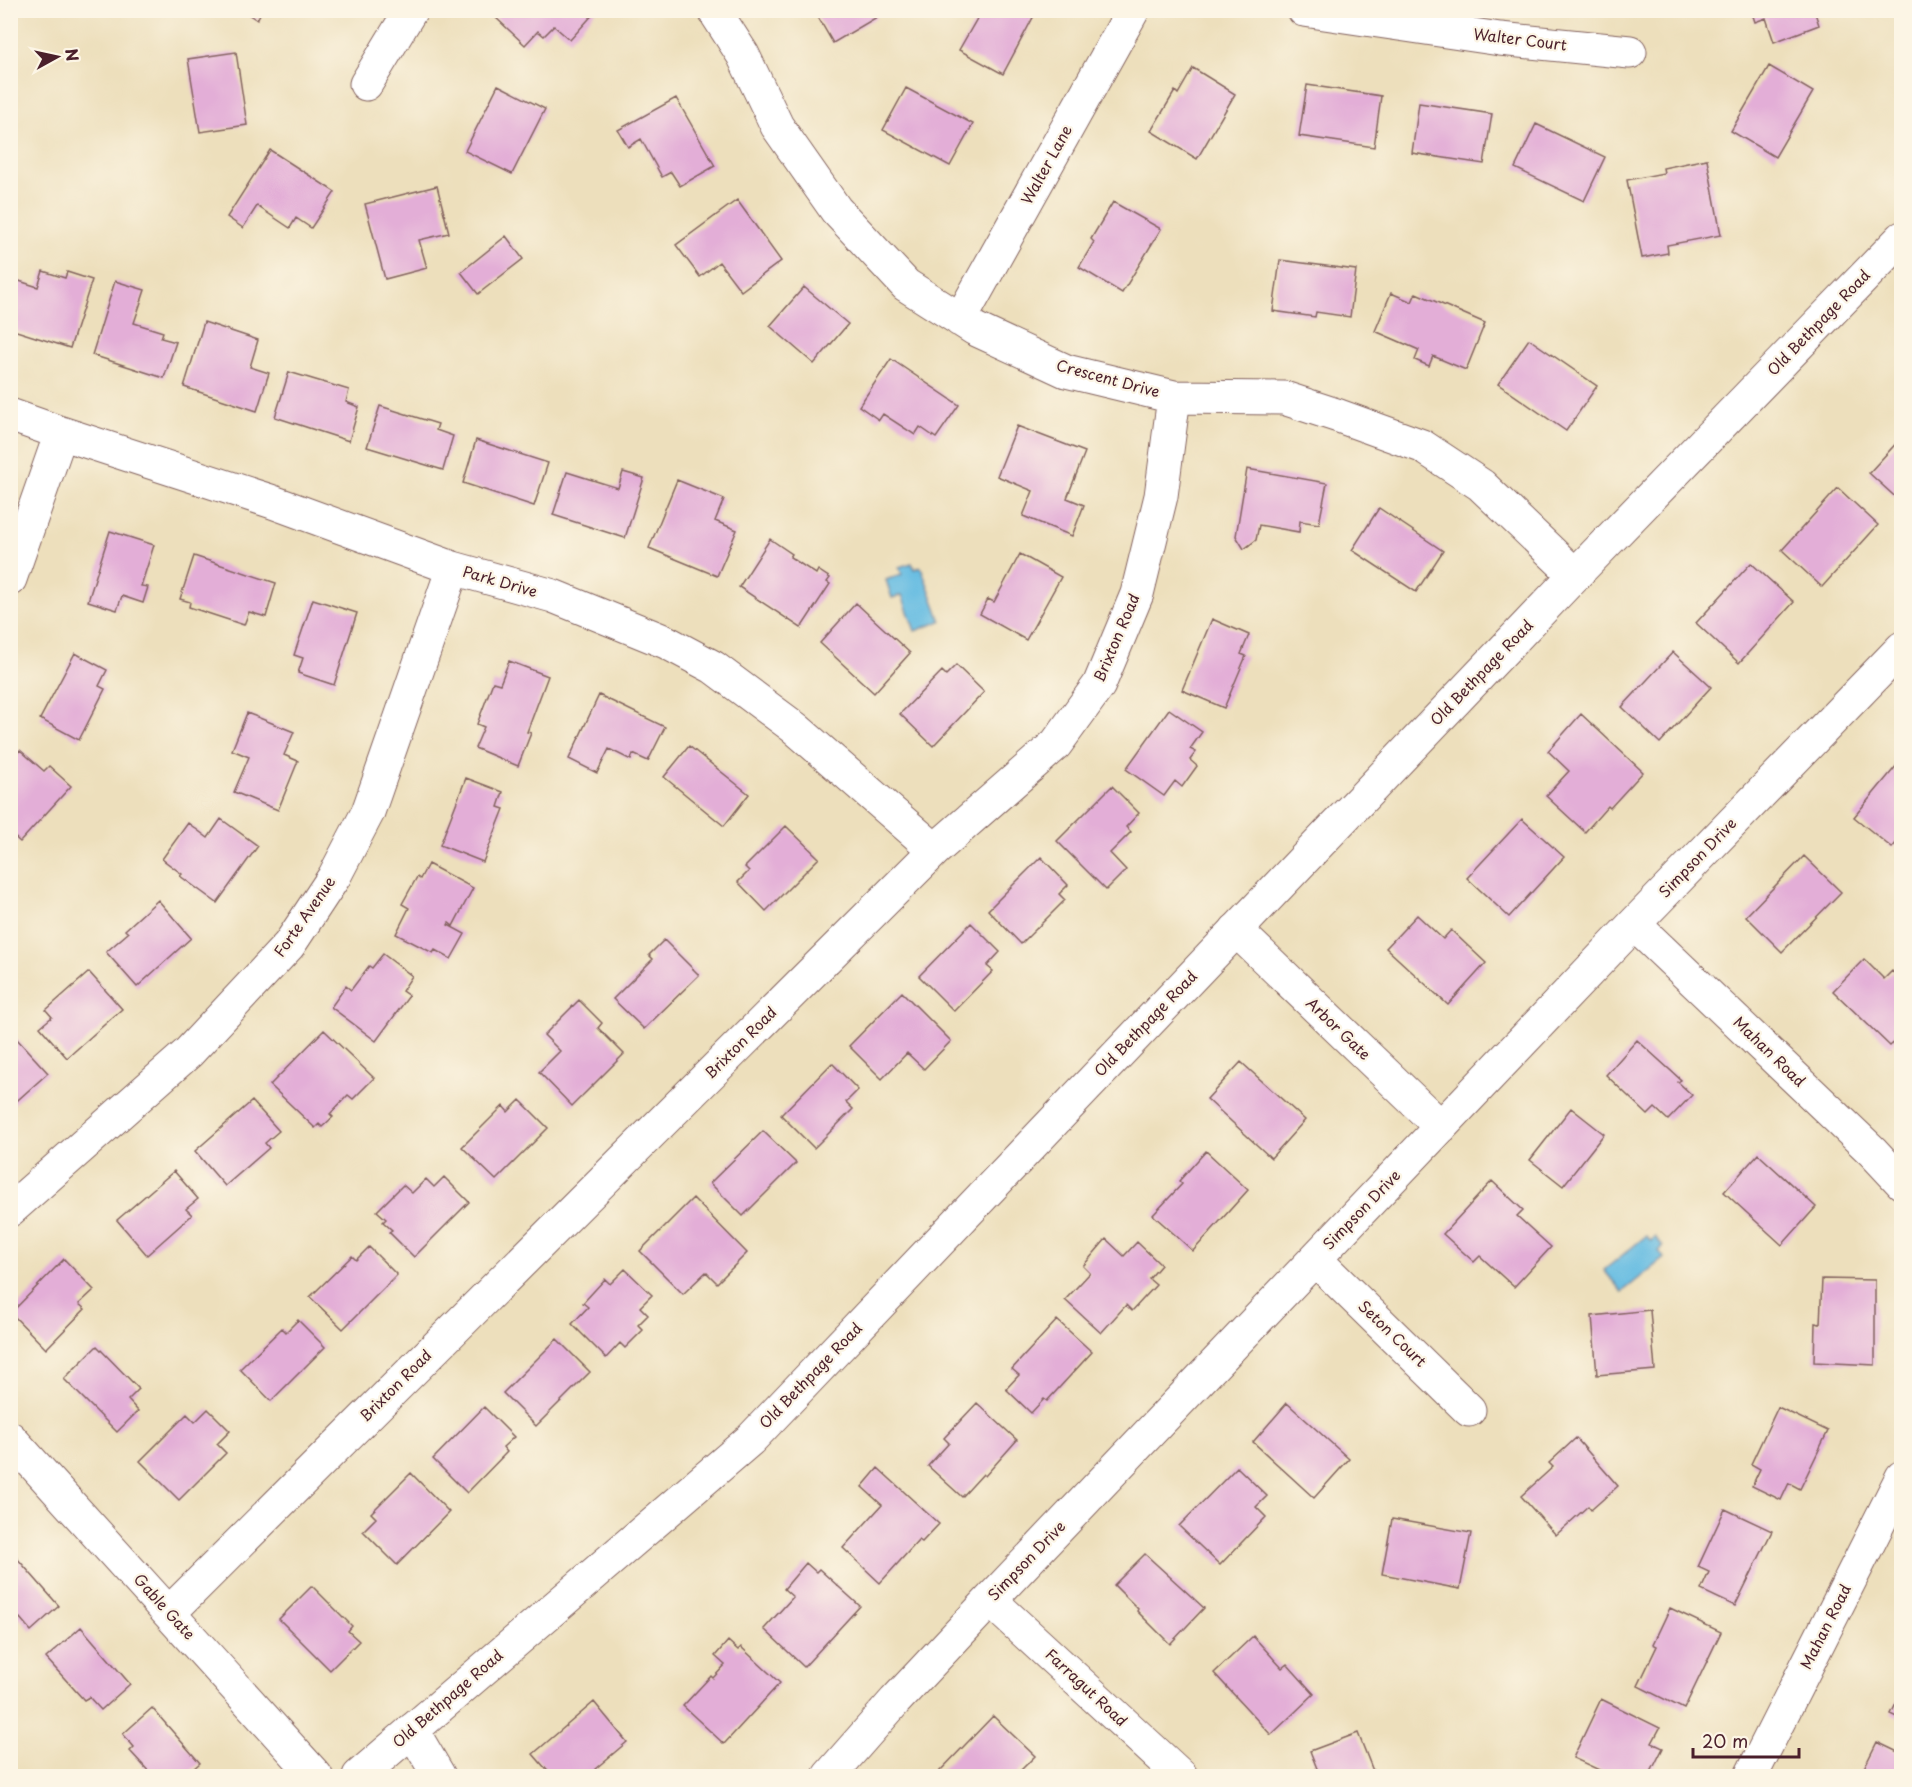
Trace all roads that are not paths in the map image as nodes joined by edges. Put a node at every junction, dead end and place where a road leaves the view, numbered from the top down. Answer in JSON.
{"nodes":[{"id":1,"x":411,"y":10,"type":"edge"},
{"id":2,"x":714,"y":10,"type":"edge"},
{"id":3,"x":1133,"y":10,"type":"edge"},
{"id":4,"x":1304,"y":10,"type":"edge"},
{"id":5,"x":1630,"y":52,"type":"dead end"},
{"id":6,"x":366,"y":84,"type":"dead end"},
{"id":7,"x":1902,"y":238,"type":"edge"},
{"id":8,"x":960,"y":320,"type":"junction"},
{"id":9,"x":1174,"y":397,"type":"junction"},
{"id":10,"x":10,"y":415,"type":"edge"},
{"id":11,"x":61,"y":433,"type":"junction"},
{"id":12,"x":453,"y":568,"type":"junction"},
{"id":13,"x":1575,"y":575,"type":"junction"},
{"id":14,"x":10,"y":579,"type":"edge"},
{"id":15,"x":1902,"y":648,"type":"edge"},
{"id":16,"x":935,"y":850,"type":"junction"},
{"id":17,"x":1634,"y":924,"type":"junction"},
{"id":18,"x":1236,"y":930,"type":"junction"},
{"id":19,"x":1441,"y":1127,"type":"junction"},
{"id":20,"x":1902,"y":1183,"type":"edge"},
{"id":21,"x":10,"y":1210,"type":"edge"},
{"id":22,"x":1315,"y":1259,"type":"junction"},
{"id":23,"x":1469,"y":1410,"type":"dead end"},
{"id":24,"x":10,"y":1438,"type":"edge"},
{"id":25,"x":1902,"y":1477,"type":"edge"},
{"id":26,"x":990,"y":1600,"type":"junction"},
{"id":27,"x":169,"y":1612,"type":"junction"},
{"id":28,"x":412,"y":1730,"type":"junction"},
{"id":29,"x":316,"y":1776,"type":"edge"},
{"id":30,"x":359,"y":1776,"type":"edge"},
{"id":31,"x":439,"y":1776,"type":"edge"},
{"id":32,"x":829,"y":1776,"type":"edge"},
{"id":33,"x":1181,"y":1776,"type":"edge"},
{"id":34,"x":1750,"y":1776,"type":"edge"}],
"edges":[{"from":1,"to":6,"type":"street"},
{"from":2,"to":8,"type":"street","name":"Crescent Drive"},
{"from":3,"to":8,"type":"street","name":"Walter Lane"},
{"from":4,"to":5,"type":"street","name":"Walter Court"},
{"from":7,"to":13,"type":"street","name":"Old Bethpage Road"},
{"from":8,"to":9,"type":"street","name":"Crescent Drive"},
{"from":9,"to":13,"type":"street","name":"Crescent Drive"},
{"from":9,"to":16,"type":"street","name":"Brixton Road"},
{"from":10,"to":11,"type":"street","name":"Park Drive"},
{"from":11,"to":12,"type":"street","name":"Park Drive"},
{"from":11,"to":14,"type":"street"},
{"from":12,"to":16,"type":"street","name":"Park Drive"},
{"from":12,"to":21,"type":"street","name":"Forte Avenue"},
{"from":13,"to":18,"type":"street","name":"Old Bethpage Road"},
{"from":15,"to":17,"type":"street","name":"Simpson Drive"},
{"from":16,"to":27,"type":"street","name":"Brixton Road"},
{"from":17,"to":19,"type":"street","name":"Simpson Drive"},
{"from":17,"to":20,"type":"street","name":"Mahan Road"},
{"from":18,"to":19,"type":"street","name":"Arbor Gate"},
{"from":18,"to":28,"type":"street","name":"Old Bethpage Road"},
{"from":19,"to":22,"type":"street","name":"Simpson Drive"},
{"from":22,"to":23,"type":"street","name":"Seton Court"},
{"from":22,"to":26,"type":"street","name":"Simpson Drive"},
{"from":24,"to":27,"type":"street","name":"Gable Gate"},
{"from":25,"to":34,"type":"street","name":"Mahan Road"},
{"from":26,"to":32,"type":"street","name":"Simpson Drive"},
{"from":26,"to":33,"type":"street","name":"Farragut Road"},
{"from":27,"to":29,"type":"street","name":"Gable Gate"},
{"from":28,"to":30,"type":"street","name":"Old Bethpage Road"},
{"from":28,"to":31,"type":"street"}]}
